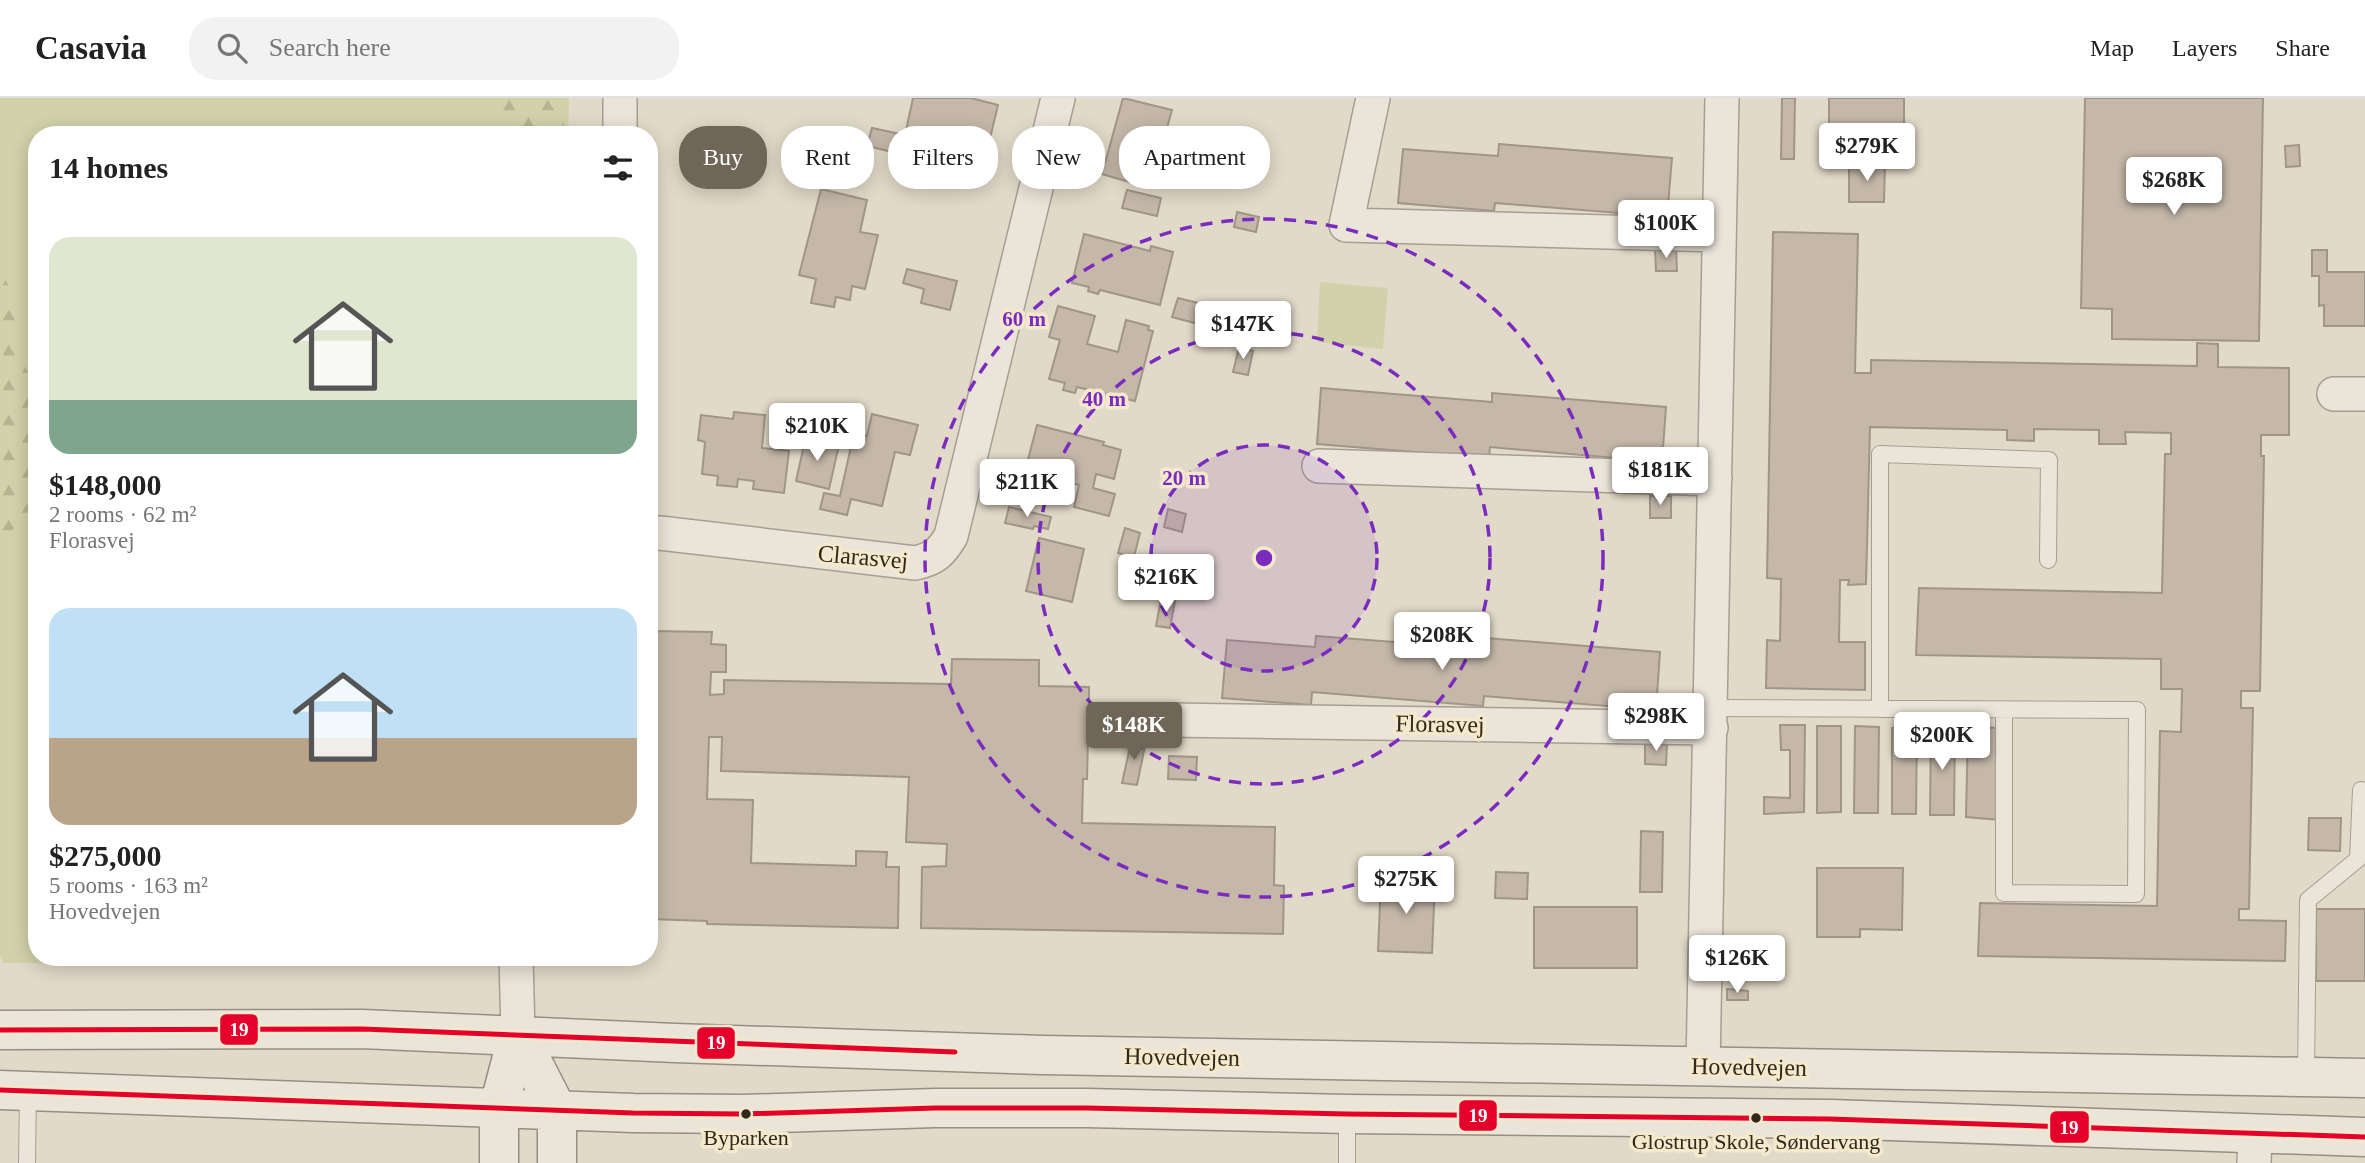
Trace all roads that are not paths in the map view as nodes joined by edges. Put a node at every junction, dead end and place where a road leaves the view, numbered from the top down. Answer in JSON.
{"nodes":[{"id":1,"x":620,"y":98,"type":"edge"},
{"id":2,"x":1058,"y":98,"type":"edge"},
{"id":3,"x":1373,"y":98,"type":"edge"},
{"id":4,"x":1722,"y":98,"type":"edge"},
{"id":5,"x":620,"y":126,"type":"edge"},
{"id":6,"x":1718,"y":235,"type":"junction"},
{"id":7,"x":1318,"y":466,"type":"dead end"},
{"id":8,"x":1715,"y":479,"type":"junction"},
{"id":9,"x":658,"y":533,"type":"edge"},
{"id":10,"x":2048,"y":560,"type":"dead end"},
{"id":11,"x":1880,"y":709,"type":"junction"},
{"id":12,"x":2004,"y":711,"type":"junction"},
{"id":13,"x":1711,"y":718,"type":"junction"},
{"id":14,"x":1170,"y":720,"type":"dead end"},
{"id":15,"x":2361,"y":790,"type":"dead end"},
{"id":16,"x":516,"y":966,"type":"edge"},
{"id":17,"x":0,"y":1030,"type":"edge"},
{"id":18,"x":518,"y":1034,"type":"junction"},
{"id":19,"x":1703,"y":1066,"type":"junction"},
{"id":20,"x":2306,"y":1077,"type":"junction"},
{"id":21,"x":2365,"y":1078,"type":"edge"},
{"id":22,"x":14,"y":1091,"type":"edge"},
{"id":23,"x":499,"y":1107,"type":"junction"},
{"id":24,"x":557,"y":1110,"type":"junction"},
{"id":25,"x":1347,"y":1114,"type":"junction"},
{"id":26,"x":2365,"y":1130,"type":"edge"},
{"id":27,"x":2318,"y":1135,"type":"junction"},
{"id":28,"x":2365,"y":1137,"type":"edge"},
{"id":29,"x":2255,"y":1148,"type":"edge"},
{"id":30,"x":27,"y":1163,"type":"edge"},
{"id":31,"x":499,"y":1163,"type":"edge"},
{"id":32,"x":557,"y":1163,"type":"edge"},
{"id":33,"x":1347,"y":1163,"type":"edge"}],
"edges":[{"from":1,"to":5,"type":"street"},
{"from":2,"to":9,"type":"street","name":"Clarasvej"},
{"from":3,"to":6,"type":"street"},
{"from":4,"to":6,"type":"street"},
{"from":6,"to":8,"type":"street"},
{"from":7,"to":8,"type":"street"},
{"from":8,"to":13,"type":"street"},
{"from":10,"to":11,"type":"lane"},
{"from":11,"to":12,"type":"lane"},
{"from":11,"to":13,"type":"lane"},
{"from":12,"to":12,"type":"lane"},
{"from":13,"to":14,"type":"street","name":"Florasvej"},
{"from":13,"to":19,"type":"street"},
{"from":15,"to":20,"type":"lane"},
{"from":16,"to":18,"type":"street"},
{"from":17,"to":18,"type":"main road","name":"Hovedvejen"},
{"from":18,"to":19,"type":"main road","name":"Hovedvejen"},
{"from":18,"to":23,"type":"main road"},
{"from":18,"to":24,"type":"main road"},
{"from":19,"to":20,"type":"main road","name":"Hovedvejen"},
{"from":20,"to":21,"type":"main road","name":"Hovedvejen"},
{"from":22,"to":23,"type":"main road","name":"Hovedvejen"},
{"from":22,"to":30,"type":"lane"},
{"from":23,"to":24,"type":"main road","name":"Hovedvejen"},
{"from":23,"to":31,"type":"main road"},
{"from":24,"to":25,"type":"main road","name":"Hovedvejen"},
{"from":24,"to":32,"type":"main road"},
{"from":25,"to":29,"type":"main road","name":"Hovedvejen"},
{"from":25,"to":33,"type":"lane"},
{"from":26,"to":27,"type":"main road"},
{"from":27,"to":28,"type":"main road","name":"Hovedvejen"},
{"from":27,"to":29,"type":"main road","name":"Hovedvejen"}]}
